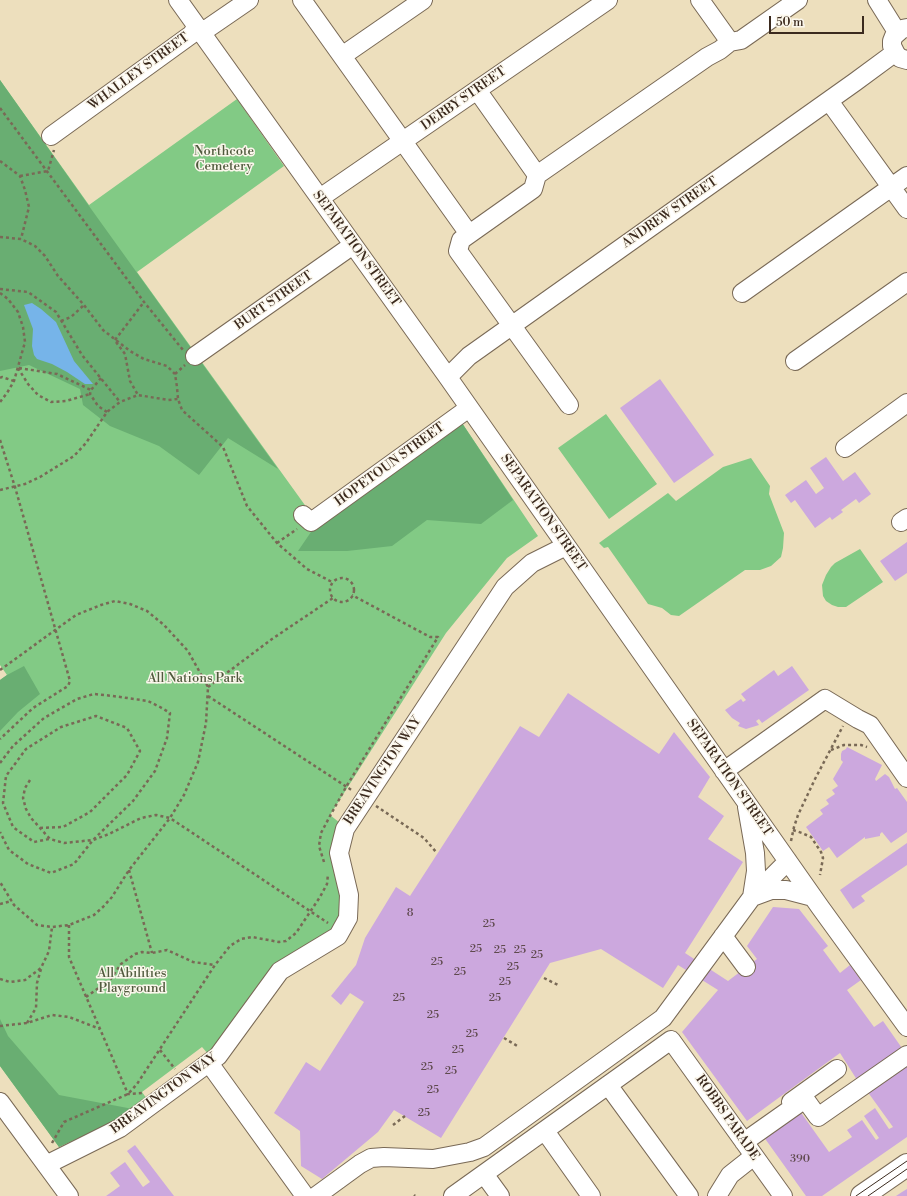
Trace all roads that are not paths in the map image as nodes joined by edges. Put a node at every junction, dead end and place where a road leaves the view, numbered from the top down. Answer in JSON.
{"nodes":[{"id":1,"x":178,"y":0,"type":"edge"},
{"id":2,"x":249,"y":0,"type":"edge"},
{"id":3,"x":302,"y":0,"type":"edge"},
{"id":4,"x":422,"y":0,"type":"edge"},
{"id":5,"x":608,"y":0,"type":"edge"},
{"id":6,"x":700,"y":0,"type":"edge"},
{"id":7,"x":798,"y":0,"type":"edge"},
{"id":8,"x":877,"y":0,"type":"edge"},
{"id":9,"x":902,"y":30,"type":"edge"},
{"id":10,"x":201,"y":33,"type":"junction"},
{"id":11,"x":730,"y":42,"type":"junction"},
{"id":12,"x":342,"y":56,"type":"junction"},
{"id":13,"x":900,"y":56,"type":"edge"},
{"id":14,"x":477,"y":90,"type":"junction"},
{"id":15,"x":829,"y":100,"type":"junction"},
{"id":16,"x":403,"y":141,"type":"junction"},
{"id":17,"x":52,"y":142,"type":"road end"},
{"id":18,"x":537,"y":175,"type":"junction"},
{"id":19,"x":907,"y":176,"type":"edge"},
{"id":20,"x":891,"y":187,"type":"junction"},
{"id":21,"x":320,"y":198,"type":"junction"},
{"id":22,"x":907,"y":209,"type":"edge"},
{"id":23,"x":469,"y":234,"type":"junction"},
{"id":24,"x":353,"y":245,"type":"junction"},
{"id":25,"x":907,"y":282,"type":"edge"},
{"id":26,"x":742,"y":293,"type":"dead end"},
{"id":27,"x":512,"y":325,"type":"junction"},
{"id":28,"x":188,"y":353,"type":"road end"},
{"id":29,"x":795,"y":361,"type":"dead end"},
{"id":30,"x":447,"y":376,"type":"junction"},
{"id":31,"x":907,"y":403,"type":"edge"},
{"id":32,"x":570,"y":405,"type":"dead end"},
{"id":33,"x":469,"y":408,"type":"junction"},
{"id":34,"x":845,"y":448,"type":"dead end"},
{"id":35,"x":307,"y":523,"type":"road end"},
{"id":36,"x":566,"y":546,"type":"junction"},
{"id":37,"x":724,"y":771,"type":"junction"},
{"id":38,"x":907,"y":778,"type":"edge"},
{"id":39,"x":746,"y":802,"type":"junction"},
{"id":40,"x":788,"y":861,"type":"junction"},
{"id":41,"x":752,"y":897,"type":"junction"},
{"id":42,"x":813,"y":897,"type":"junction"},
{"id":43,"x":723,"y":936,"type":"junction"},
{"id":44,"x":746,"y":967,"type":"dead end"},
{"id":45,"x":906,"y":1025,"type":"edge"},
{"id":46,"x":907,"y":1055,"type":"edge"},
{"id":47,"x":209,"y":1063,"type":"junction"},
{"id":48,"x":837,"y":1068,"type":"dead end"},
{"id":49,"x":608,"y":1085,"type":"junction"},
{"id":50,"x":0,"y":1102,"type":"edge"},
{"id":51,"x":545,"y":1131,"type":"junction"},
{"id":52,"x":746,"y":1145,"type":"junction"},
{"id":53,"x":46,"y":1165,"type":"junction"},
{"id":54,"x":907,"y":1165,"type":"edge"},
{"id":55,"x":484,"y":1174,"type":"junction"},
{"id":56,"x":69,"y":1196,"type":"edge"},
{"id":57,"x":305,"y":1196,"type":"edge"},
{"id":58,"x":316,"y":1196,"type":"edge"},
{"id":59,"x":453,"y":1196,"type":"edge"},
{"id":60,"x":500,"y":1196,"type":"edge"},
{"id":61,"x":591,"y":1196,"type":"edge"},
{"id":62,"x":689,"y":1196,"type":"edge"},
{"id":63,"x":717,"y":1196,"type":"edge"},
{"id":64,"x":782,"y":1196,"type":"edge"},
{"id":65,"x":862,"y":1196,"type":"edge"}],
"edges":[{"from":1,"to":10,"type":"street","name":"SEPARATION STREET"},
{"from":2,"to":10,"type":"street","name":"WHALLEY STREET"},
{"from":3,"to":12,"type":"street"},
{"from":4,"to":12,"type":"street"},
{"from":5,"to":14,"type":"street","name":"DERBY STREET"},
{"from":6,"to":11,"type":"street"},
{"from":7,"to":11,"type":"street"},
{"from":8,"to":9,"type":"street"},
{"from":9,"to":13,"type":"street"},
{"from":10,"to":17,"type":"street","name":"WHALLEY STREET"},
{"from":10,"to":21,"type":"street","name":"SEPARATION STREET"},
{"from":11,"to":18,"type":"street"},
{"from":12,"to":16,"type":"street"},
{"from":13,"to":15,"type":"street","name":"ANDREW STREET"},
{"from":14,"to":16,"type":"street","name":"DERBY STREET"},
{"from":14,"to":18,"type":"street"},
{"from":15,"to":20,"type":"street"},
{"from":15,"to":27,"type":"street","name":"ANDREW STREET"},
{"from":16,"to":21,"type":"street","name":"DERBY STREET"},
{"from":16,"to":23,"type":"street"},
{"from":18,"to":23,"type":"street"},
{"from":19,"to":20,"type":"street"},
{"from":20,"to":22,"type":"street"},
{"from":20,"to":26,"type":"street"},
{"from":21,"to":24,"type":"street","name":"SEPARATION STREET"},
{"from":23,"to":27,"type":"street"},
{"from":24,"to":28,"type":"street","name":"BURT STREET"},
{"from":24,"to":30,"type":"street","name":"SEPARATION STREET"},
{"from":25,"to":29,"type":"street"},
{"from":27,"to":30,"type":"street","name":"ANDREW STREET"},
{"from":27,"to":32,"type":"street"},
{"from":30,"to":33,"type":"street","name":"SEPARATION STREET"},
{"from":31,"to":34,"type":"street"},
{"from":33,"to":35,"type":"street","name":"HOPETOUN STREET"},
{"from":33,"to":36,"type":"street","name":"SEPARATION STREET"},
{"from":36,"to":37,"type":"street","name":"SEPARATION STREET"},
{"from":36,"to":47,"type":"street","name":"BREAVINGTON WAY"},
{"from":37,"to":38,"type":"street"},
{"from":37,"to":39,"type":"street","name":"SEPARATION STREET"},
{"from":39,"to":40,"type":"street","name":"SEPARATION STREET"},
{"from":39,"to":41,"type":"street"},
{"from":40,"to":41,"type":"street"},
{"from":40,"to":42,"type":"street","name":"SEPARATION STREET"},
{"from":41,"to":42,"type":"street"},
{"from":41,"to":43,"type":"street"},
{"from":42,"to":45,"type":"street","name":"SEPARATION STREET"},
{"from":43,"to":44,"type":"street"},
{"from":43,"to":58,"type":"street"},
{"from":46,"to":52,"type":"street"},
{"from":47,"to":53,"type":"street","name":"BREAVINGTON WAY"},
{"from":47,"to":57,"type":"street"},
{"from":48,"to":52,"type":"street"},
{"from":49,"to":51,"type":"street"},
{"from":49,"to":52,"type":"street","name":"ROBBS PARADE"},
{"from":49,"to":62,"type":"street"},
{"from":50,"to":53,"type":"street"},
{"from":51,"to":55,"type":"street"},
{"from":51,"to":61,"type":"street"},
{"from":52,"to":63,"type":"street"},
{"from":52,"to":64,"type":"street","name":"ROBBS PARADE"},
{"from":53,"to":56,"type":"street"},
{"from":54,"to":65,"type":"main road"},
{"from":55,"to":59,"type":"street"},
{"from":55,"to":60,"type":"street"}]}
